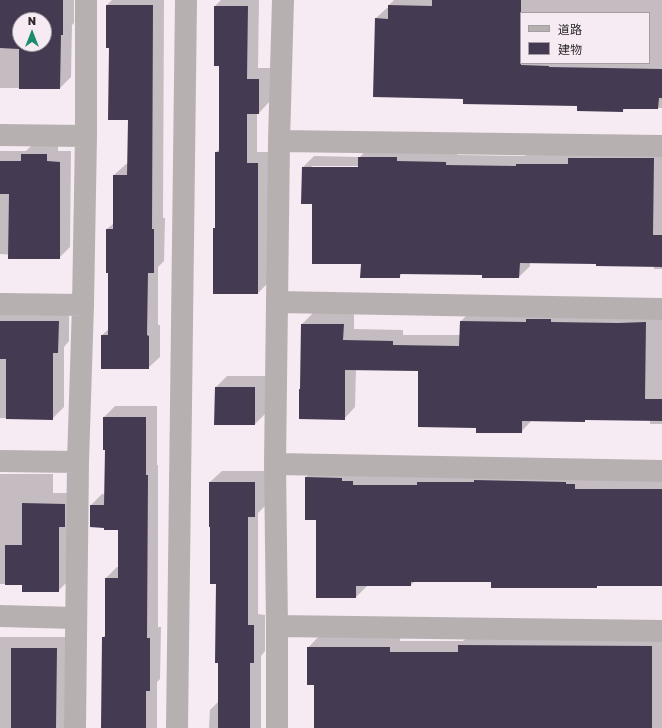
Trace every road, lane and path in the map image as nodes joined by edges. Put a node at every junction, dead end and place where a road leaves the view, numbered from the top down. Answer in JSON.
{"nodes":[{"id":1,"x":86,"y":0,"type":"edge"},
{"id":2,"x":186,"y":0,"type":"edge"},
{"id":3,"x":283,"y":0,"type":"edge"},
{"id":4,"x":0,"y":134,"type":"edge"},
{"id":5,"x":86,"y":136,"type":"junction"},
{"id":6,"x":279,"y":141,"type":"junction"},
{"id":7,"x":662,"y":146,"type":"edge"},
{"id":8,"x":277,"y":302,"type":"junction"},
{"id":9,"x":0,"y":304,"type":"edge"},
{"id":10,"x":83,"y":305,"type":"junction"},
{"id":11,"x":662,"y":308,"type":"edge"},
{"id":12,"x":0,"y":461,"type":"edge"},
{"id":13,"x":78,"y":462,"type":"junction"},
{"id":14,"x":275,"y":464,"type":"junction"},
{"id":15,"x":662,"y":471,"type":"edge"},
{"id":16,"x":0,"y":616,"type":"edge"},
{"id":17,"x":76,"y":618,"type":"junction"},
{"id":18,"x":277,"y":626,"type":"junction"},
{"id":19,"x":662,"y":631,"type":"edge"},
{"id":20,"x":75,"y":728,"type":"edge"},
{"id":21,"x":177,"y":728,"type":"edge"},
{"id":22,"x":277,"y":728,"type":"edge"}],
"edges":[{"from":1,"to":5,"type":"street"},
{"from":2,"to":21,"type":"street"},
{"from":3,"to":6,"type":"street"},
{"from":4,"to":5,"type":"street"},
{"from":5,"to":10,"type":"street"},
{"from":6,"to":7,"type":"street"},
{"from":6,"to":8,"type":"street"},
{"from":8,"to":11,"type":"street"},
{"from":8,"to":14,"type":"street"},
{"from":9,"to":10,"type":"street"},
{"from":10,"to":13,"type":"street"},
{"from":12,"to":13,"type":"street"},
{"from":13,"to":17,"type":"street"},
{"from":14,"to":15,"type":"street"},
{"from":14,"to":18,"type":"street"},
{"from":16,"to":17,"type":"street"},
{"from":17,"to":20,"type":"street"},
{"from":18,"to":19,"type":"street"},
{"from":18,"to":22,"type":"street"}]}
